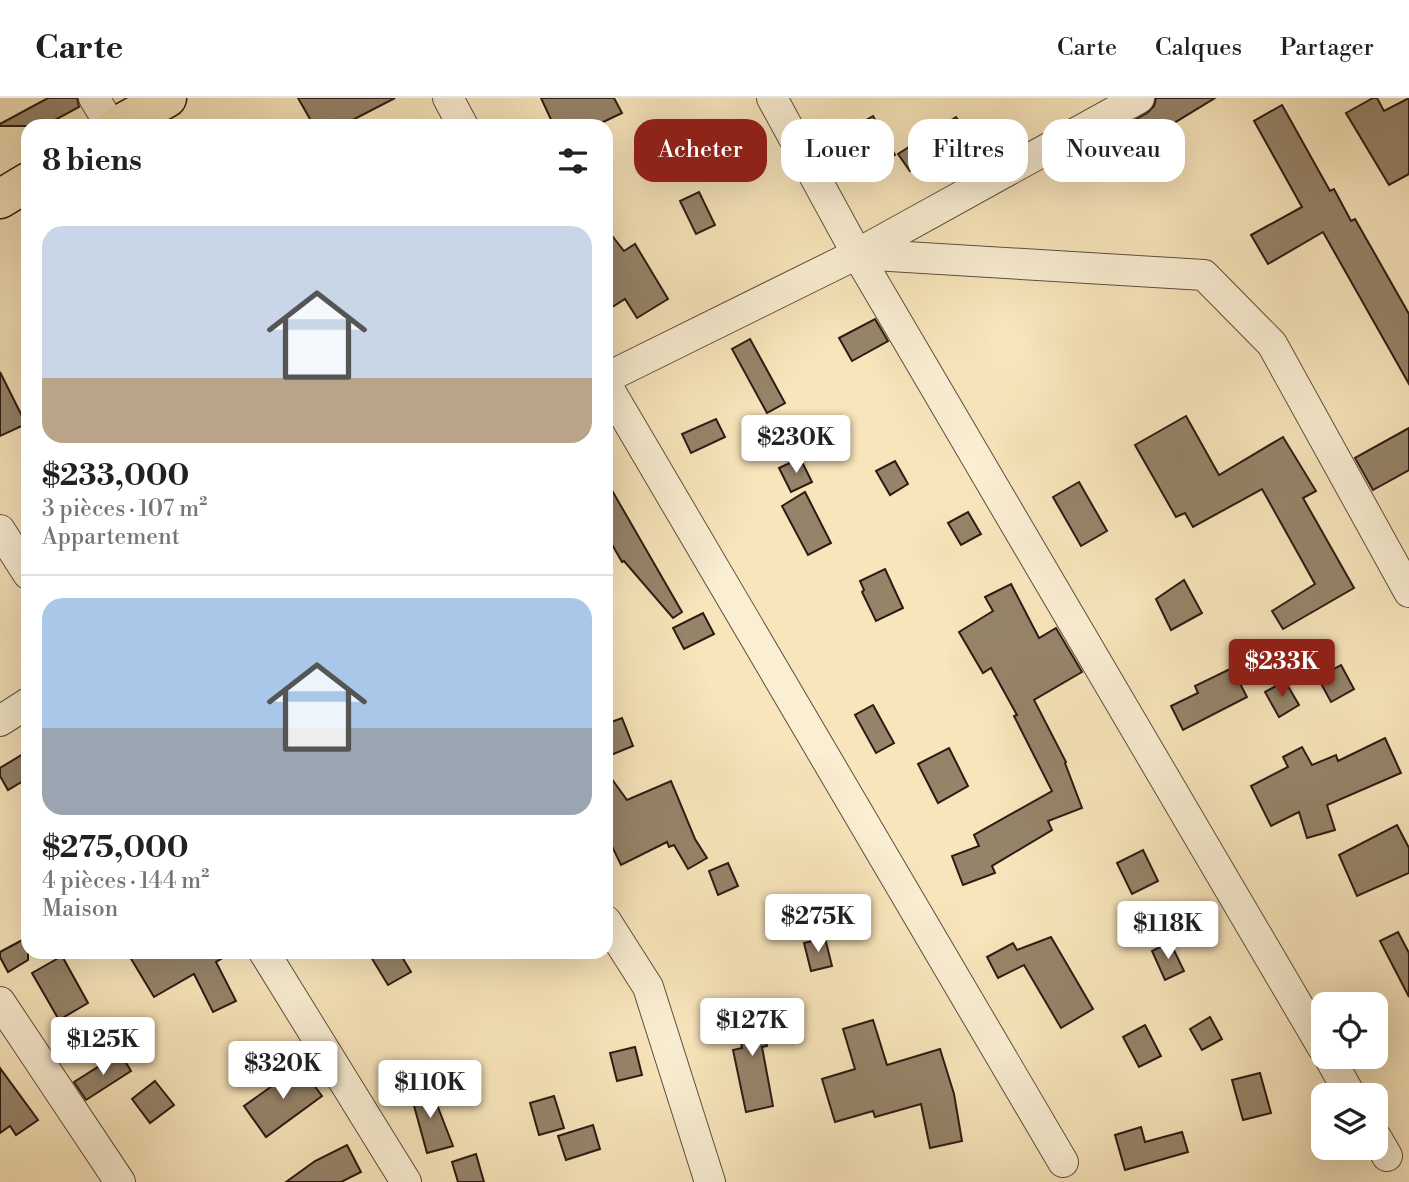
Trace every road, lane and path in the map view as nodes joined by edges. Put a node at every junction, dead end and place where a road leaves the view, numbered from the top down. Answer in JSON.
{"nodes":[{"id":1,"x":94,"y":98,"type":"edge"},
{"id":2,"x":167,"y":98,"type":"edge"},
{"id":3,"x":448,"y":98,"type":"edge"},
{"id":4,"x":772,"y":98,"type":"edge"},
{"id":5,"x":1139,"y":98,"type":"edge"},
{"id":6,"x":107,"y":119,"type":"edge"},
{"id":7,"x":130,"y":119,"type":"edge"},
{"id":8,"x":459,"y":119,"type":"edge"},
{"id":9,"x":21,"y":186,"type":"edge"},
{"id":10,"x":0,"y":199,"type":"edge"},
{"id":11,"x":857,"y":254,"type":"junction"},
{"id":12,"x":613,"y":375,"type":"edge"},
{"id":13,"x":613,"y":396,"type":"edge"},
{"id":14,"x":0,"y":530,"type":"edge"},
{"id":15,"x":21,"y":563,"type":"edge"},
{"id":16,"x":1409,"y":592,"type":"edge"},
{"id":17,"x":21,"y":708,"type":"edge"},
{"id":18,"x":0,"y":721,"type":"edge"},
{"id":19,"x":613,"y":932,"type":"edge"},
{"id":20,"x":268,"y":959,"type":"edge"},
{"id":21,"x":0,"y":1002,"type":"edge"},
{"id":22,"x":1311,"y":1028,"type":"edge"},
{"id":23,"x":1063,"y":1163,"type":"dead end"},
{"id":24,"x":120,"y":1182,"type":"edge"},
{"id":25,"x":406,"y":1182,"type":"edge"},
{"id":26,"x":710,"y":1182,"type":"edge"}],
"edges":[{"from":1,"to":6,"type":"street"},
{"from":2,"to":7,"type":"highway"},
{"from":3,"to":8,"type":"street"},
{"from":4,"to":11,"type":"street"},
{"from":5,"to":11,"type":"street"},
{"from":9,"to":10,"type":"highway"},
{"from":11,"to":12,"type":"street"},
{"from":11,"to":16,"type":"street"},
{"from":11,"to":22,"type":"street"},
{"from":13,"to":23,"type":"street"},
{"from":14,"to":15,"type":"street"},
{"from":17,"to":18,"type":"street"},
{"from":19,"to":26,"type":"street"},
{"from":20,"to":25,"type":"street"},
{"from":21,"to":24,"type":"street"}]}
